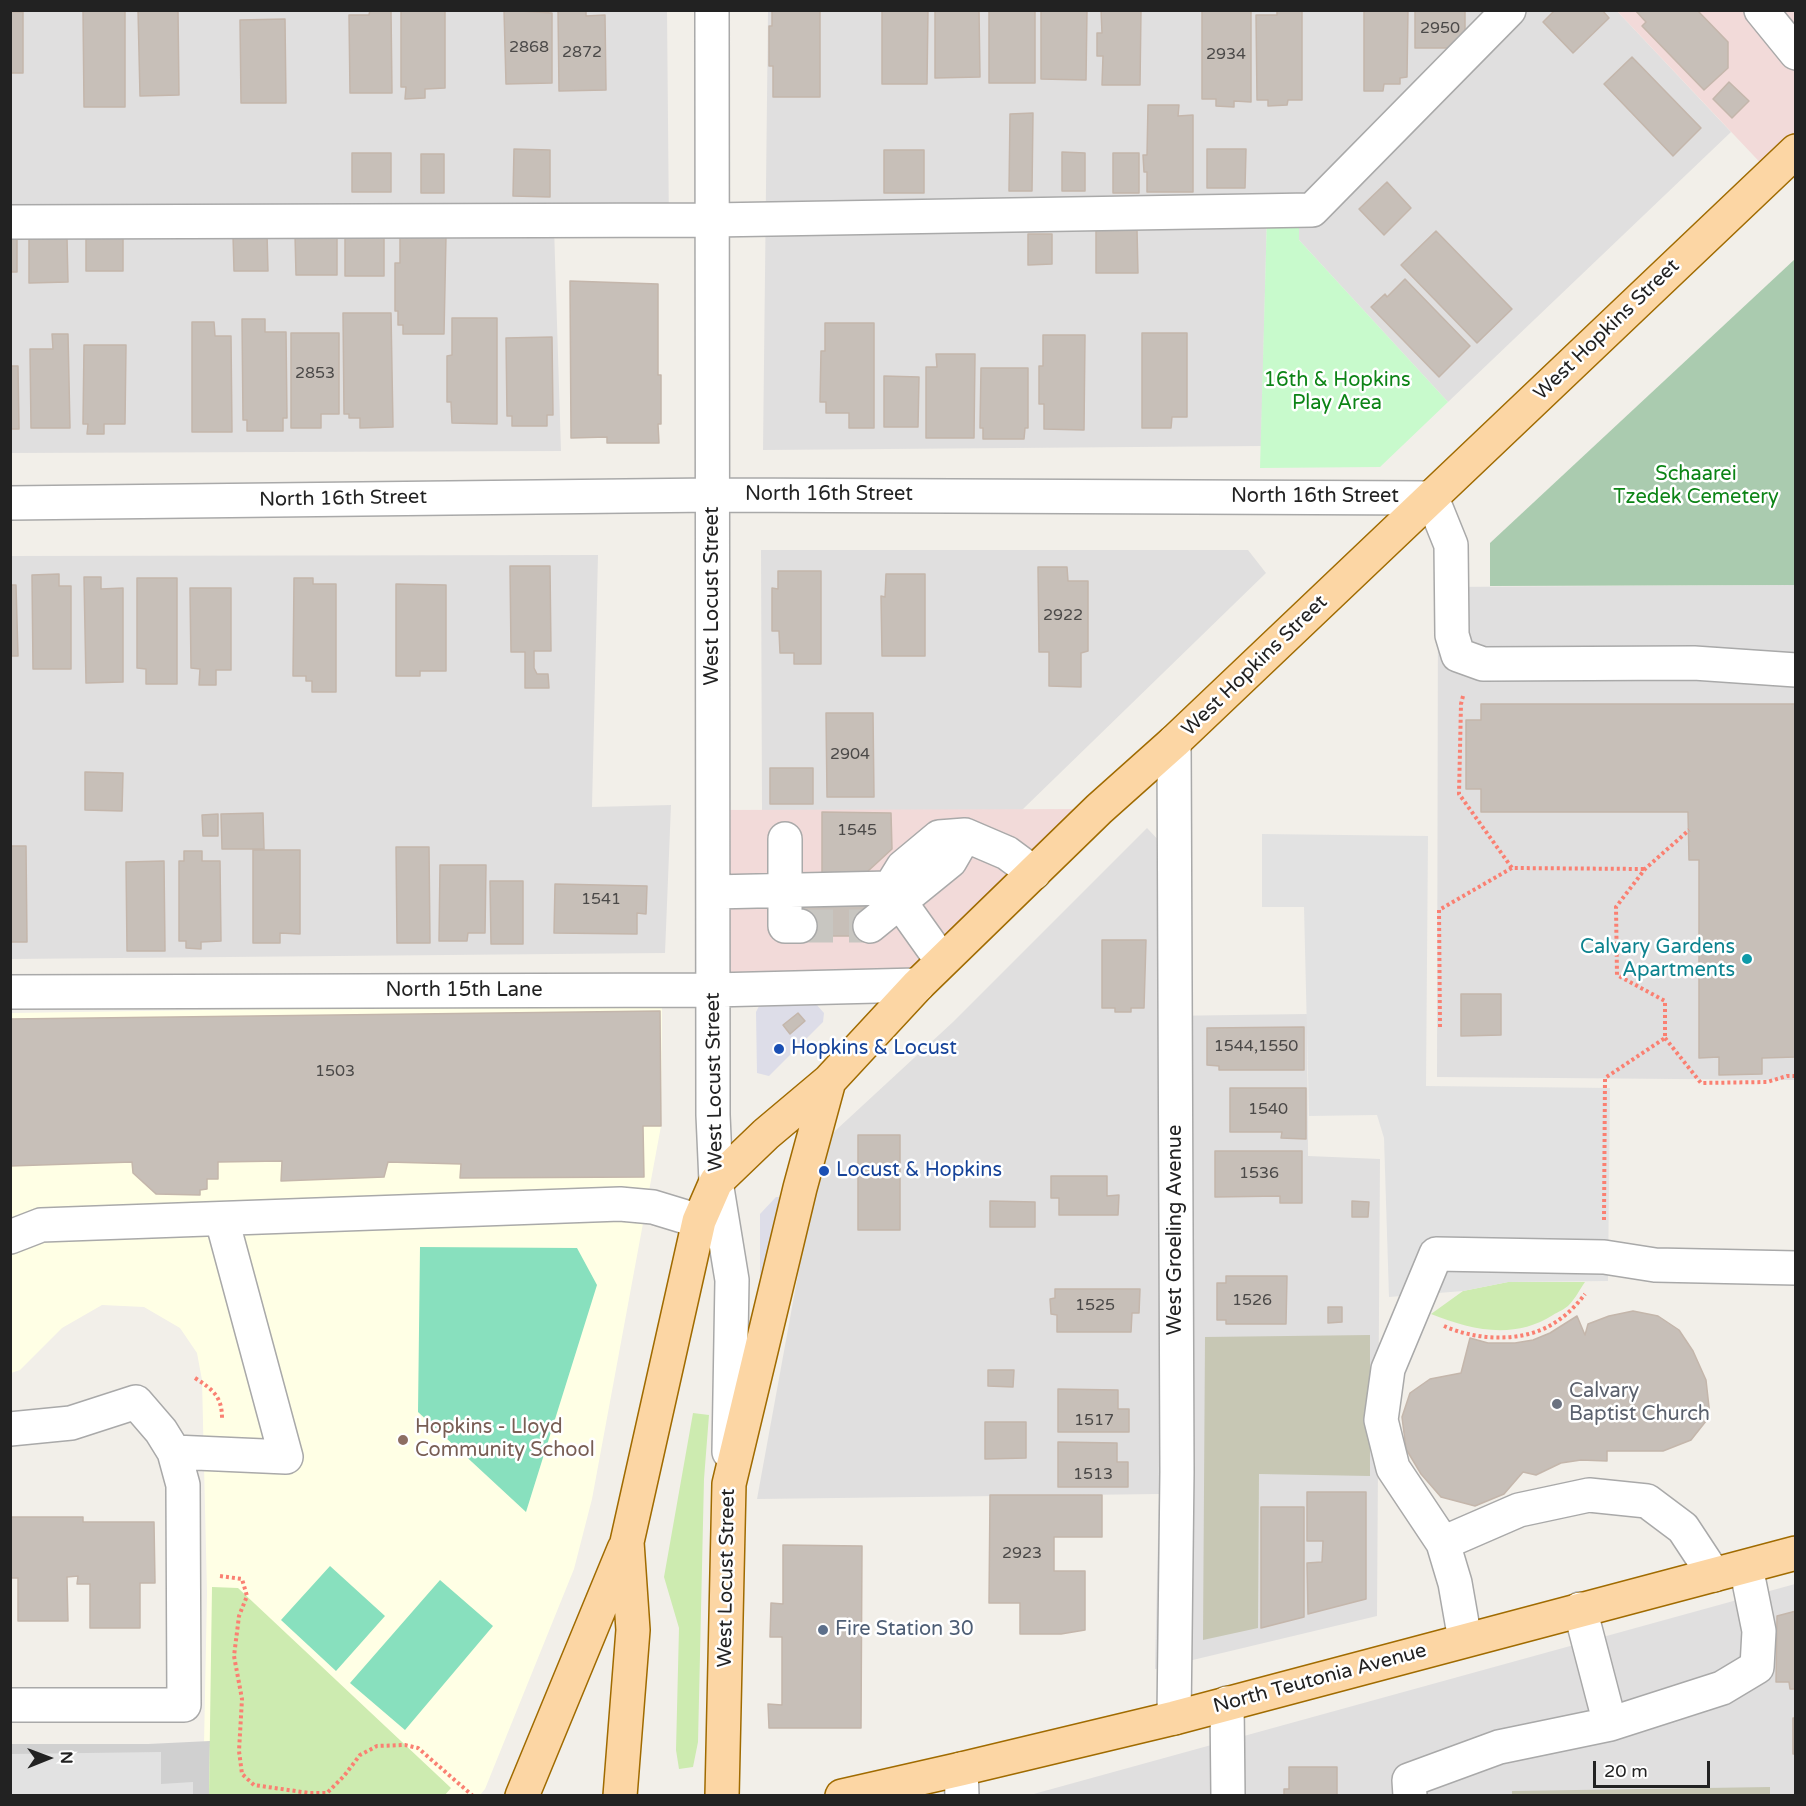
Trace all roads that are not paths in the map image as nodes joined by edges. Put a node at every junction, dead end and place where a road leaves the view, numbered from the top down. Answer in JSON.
{"nodes":[{"id":1,"x":712,"y":10,"type":"edge"},
{"id":2,"x":1509,"y":10,"type":"edge"},
{"id":3,"x":1761,"y":10,"type":"edge"},
{"id":4,"x":1796,"y":53,"type":"edge"},
{"id":5,"x":1796,"y":151,"type":"edge"},
{"id":6,"x":712,"y":220,"type":"junction"},
{"id":7,"x":10,"y":222,"type":"edge"},
{"id":8,"x":713,"y":495,"type":"junction"},
{"id":9,"x":1432,"y":498,"type":"junction"},
{"id":10,"x":10,"y":503,"type":"edge"},
{"id":11,"x":1796,"y":670,"type":"edge"},
{"id":12,"x":1174,"y":742,"type":"junction"},
{"id":13,"x":785,"y":839,"type":"dead end"},
{"id":14,"x":1034,"y":873,"type":"junction"},
{"id":15,"x":785,"y":890,"type":"junction"},
{"id":16,"x":713,"y":892,"type":"junction"},
{"id":17,"x":895,"y":894,"type":"junction"},
{"id":18,"x":800,"y":926,"type":"dead end"},
{"id":19,"x":870,"y":926,"type":"dead end"},
{"id":20,"x":942,"y":961,"type":"junction"},
{"id":21,"x":918,"y":985,"type":"junction"},
{"id":22,"x":713,"y":990,"type":"junction"},
{"id":23,"x":10,"y":992,"type":"edge"},
{"id":24,"x":829,"y":1082,"type":"junction"},
{"id":25,"x":716,"y":1182,"type":"junction"},
{"id":26,"x":222,"y":1220,"type":"junction"},
{"id":27,"x":699,"y":1221,"type":"junction"},
{"id":28,"x":10,"y":1237,"type":"edge"},
{"id":29,"x":1796,"y":1268,"type":"edge"},
{"id":30,"x":10,"y":1429,"type":"edge"},
{"id":31,"x":174,"y":1452,"type":"junction"},
{"id":32,"x":729,"y":1484,"type":"junction"},
{"id":33,"x":627,"y":1542,"type":"junction"},
{"id":34,"x":1443,"y":1544,"type":"junction"},
{"id":35,"x":1796,"y":1553,"type":"edge"},
{"id":36,"x":1746,"y":1567,"type":"junction"},
{"id":37,"x":1714,"y":1575,"type":"junction"},
{"id":38,"x":1580,"y":1609,"type":"junction"},
{"id":39,"x":1465,"y":1640,"type":"junction"},
{"id":40,"x":1227,"y":1703,"type":"junction"},
{"id":41,"x":10,"y":1705,"type":"edge"},
{"id":42,"x":1174,"y":1718,"type":"junction"},
{"id":43,"x":1610,"y":1724,"type":"junction"},
{"id":44,"x":961,"y":1782,"type":"edge"},
{"id":45,"x":522,"y":1796,"type":"edge"},
{"id":46,"x":620,"y":1796,"type":"edge"},
{"id":47,"x":722,"y":1796,"type":"edge"},
{"id":48,"x":842,"y":1796,"type":"edge"},
{"id":49,"x":1228,"y":1796,"type":"edge"},
{"id":50,"x":1410,"y":1796,"type":"edge"}],
"edges":[{"from":1,"to":6,"type":"street","name":"West Locust Street"},
{"from":2,"to":6,"type":"street"},
{"from":3,"to":4,"type":"street"},
{"from":5,"to":9,"type":"main road","name":"West Hopkins Street"},
{"from":6,"to":7,"type":"street"},
{"from":6,"to":8,"type":"street","name":"West Locust Street"},
{"from":8,"to":9,"type":"street","name":"North 16th Street"},
{"from":8,"to":10,"type":"street","name":"North 16th Street"},
{"from":8,"to":16,"type":"street","name":"West Locust Street"},
{"from":9,"to":11,"type":"street"},
{"from":9,"to":12,"type":"main road","name":"West Hopkins Street"},
{"from":12,"to":14,"type":"main road","name":"West Hopkins Street"},
{"from":12,"to":42,"type":"street","name":"West Groeling Avenue"},
{"from":13,"to":15,"type":"street"},
{"from":14,"to":17,"type":"street"},
{"from":14,"to":20,"type":"main road","name":"West Hopkins Street"},
{"from":15,"to":16,"type":"street"},
{"from":15,"to":17,"type":"street"},
{"from":15,"to":18,"type":"street"},
{"from":16,"to":22,"type":"street","name":"West Locust Street"},
{"from":17,"to":19,"type":"street"},
{"from":17,"to":20,"type":"street"},
{"from":20,"to":21,"type":"main road","name":"West Hopkins Street"},
{"from":21,"to":22,"type":"street","name":"North 15th Lane"},
{"from":21,"to":24,"type":"main road","name":"West Hopkins Street"},
{"from":22,"to":23,"type":"street","name":"North 15th Lane"},
{"from":22,"to":25,"type":"street","name":"West Locust Street"},
{"from":24,"to":25,"type":"main road","name":"West Hopkins Street"},
{"from":24,"to":32,"type":"main road"},
{"from":25,"to":27,"type":"main road","name":"West Locust Street"},
{"from":25,"to":32,"type":"street","name":"West Locust Street"},
{"from":26,"to":27,"type":"street"},
{"from":26,"to":28,"type":"street"},
{"from":26,"to":31,"type":"street"},
{"from":27,"to":33,"type":"main road","name":"West Locust Street"},
{"from":29,"to":34,"type":"street"},
{"from":30,"to":31,"type":"street"},
{"from":31,"to":41,"type":"street"},
{"from":32,"to":47,"type":"main road","name":"West Locust Street"},
{"from":33,"to":45,"type":"main road"},
{"from":33,"to":46,"type":"main road","name":"West Locust Street"},
{"from":34,"to":37,"type":"street"},
{"from":34,"to":39,"type":"street"},
{"from":35,"to":36,"type":"main road","name":"North Teutonia Avenue"},
{"from":36,"to":37,"type":"main road","name":"North Teutonia Avenue"},
{"from":36,"to":43,"type":"street"},
{"from":37,"to":38,"type":"main road","name":"North Teutonia Avenue"},
{"from":38,"to":39,"type":"main road","name":"North Teutonia Avenue"},
{"from":38,"to":43,"type":"street"},
{"from":39,"to":40,"type":"main road","name":"North Teutonia Avenue"},
{"from":40,"to":42,"type":"main road","name":"North Teutonia Avenue"},
{"from":40,"to":49,"type":"street"},
{"from":42,"to":44,"type":"main road","name":"North Teutonia Avenue"},
{"from":43,"to":50,"type":"street"},
{"from":44,"to":48,"type":"main road","name":"North Teutonia Avenue"}]}
